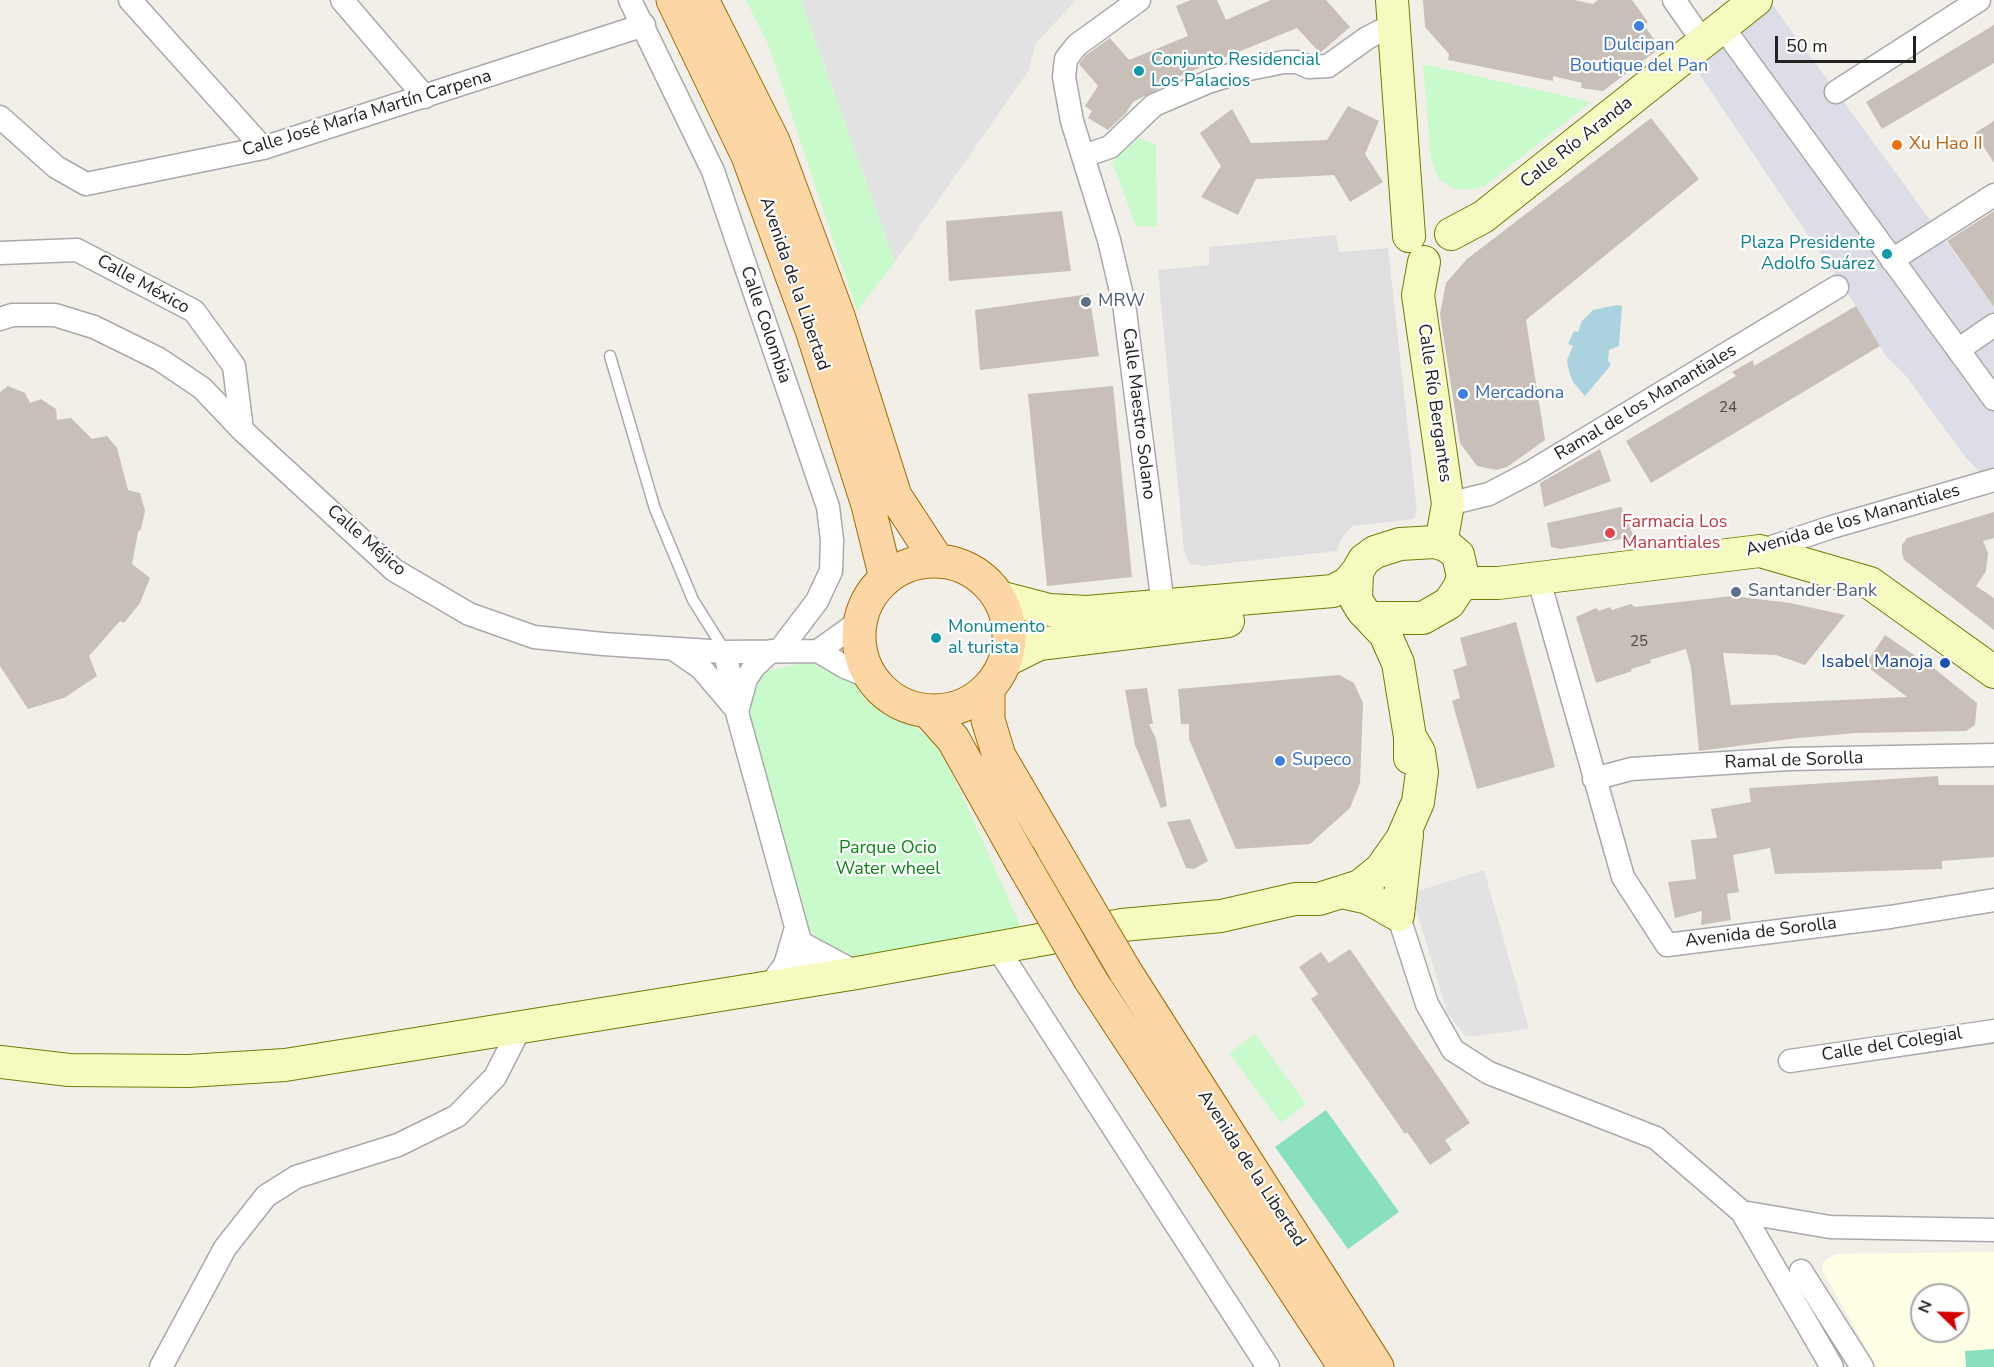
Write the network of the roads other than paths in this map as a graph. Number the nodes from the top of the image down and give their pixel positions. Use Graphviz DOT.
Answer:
graph roads {
  1 [pos="130,0"];
  2 [pos="342,0"];
  3 [pos="630,0"];
  4 [pos="673,0"];
  5 [pos="702,0"];
  6 [pos="1139,0"];
  7 [pos="1674,0"];
  8 [pos="1979,0"];
  9 [pos="1393,12"];
  10 [pos="1731,15"];
  11 [pos="644,25"];
  12 [pos="1836,92"];
  13 [pos="425,97"];
  14 [pos="0,117"];
  15 [pos="263,148"];
  16 [pos="1083,156"];
  17 [pos="1994,195"];
  18 [pos="1417,249"];
  19 [pos="0,253"];
  20 [pos="1892,260"];
  21 [pos="1837,286"];
  22 [pos="0,319"];
  23 [pos="1994,325"];
  24 [pos="1958,350"];
  25 [pos="610,356"];
  26 [pos="1994,399"];
  27 [pos="242,430"];
  28 [pos="1994,480"];
  29 [pos="1448,504"];
  30 [pos="1441,544"];
  31 [pos="1760,551"];
  32 [pos="937,560"];
  33 [pos="1357,572"];
  34 [pos="1538,577"];
  35 [pos="886,578"];
  36 [pos="1461,583"];
  37 [pos="999,597"];
  38 [pos="1163,605"];
  39 [pos="1367,615"];
  40 [pos="1423,618"];
  41 [pos="860,621"];
  42 [pos="674,649"];
  43 [pos="775,651"];
  44 [pos="818,651"];
  45 [pos="725,652"];
  46 [pos="1005,661"];
  47 [pos="1398,663"];
  48 [pos="1994,672"];
  49 [pos="872,678"];
  50 [pos="988,689"];
  51 [pos="928,711"];
  52 [pos="737,712"];
  53 [pos="1410,737"];
  54 [pos="1994,755"];
  55 [pos="1594,778"];
  56 [pos="1406,782"];
  57 [pos="1409,824"];
  58 [pos="1381,869"];
  59 [pos="1337,885"];
  60 [pos="1994,900"];
  61 [pos="1398,915"];
  62 [pos="800,936"];
  63 [pos="998,949"];
  64 [pos="857,973"];
  65 [pos="811,981"];
  66 [pos="768,988"];
  67 [pos="521,1026"];
  68 [pos="1994,1031"];
  69 [pos="1790,1061"];
  70 [pos="0,1062"];
  71 [pos="1742,1212"];
  72 [pos="1994,1230"];
  73 [pos="1801,1271"];
  74 [pos="161,1367"];
  75 [pos="1268,1367"];
  76 [pos="1345,1367"];
  77 [pos="1377,1367"];
  78 [pos="1832,1367"];
  79 [pos="1862,1367"];
  1 -- 15 [label="street"];
  2 -- 13 [label="street"];
  3 -- 11 [label="street, Calle Colombia"];
  4 -- 35 [label="main road, Avenida de la Libertad"];
  5 -- 32 [label="main road, Avenida de la Libertad"];
  6 -- 16 [label="street, Calle Maestro Solano"];
  7 -- 10 [label="street"];
  8 -- 12 [label="street"];
  9 -- 16 [label="street"];
  9 -- 18 [label="main road, Calle Río Bergantes"];
  10 -- 18 [label="main road, Calle Río Aranda"];
  10 -- 20 [label="street"];
  11 -- 13 [label="street, Calle José María Martín Carpena"];
  11 -- 43 [label="street, Calle Colombia"];
  13 -- 15 [label="street, Calle José María Martín Carpena"];
  14 -- 15 [label="street, Calle José María Martín Carpena"];
  16 -- 38 [label="street, Calle Maestro Solano"];
  17 -- 20 [label="street"];
  18 -- 29 [label="main road, Calle Río Bergantes"];
  19 -- 27 [label="street, Calle México"];
  20 -- 24 [label="street"];
  21 -- 29 [label="street, Ramal de los Manantiales"];
  22 -- 27 [label="street, Calle Méjico"];
  23 -- 24 [label="street"];
  24 -- 26 [label="street"];
  25 -- 45 [label="lane"];
  27 -- 42 [label="street, Calle Méjico"];
  28 -- 31 [label="street, Avenida de los Manantiales"];
  29 -- 30 [label="main road, Calle Río Bergantes"];
  30 -- 33 [label="main road"];
  30 -- 36 [label="main road"];
  31 -- 34 [label="main road, Avenida de los Manantiales"];
  31 -- 48 [label="main road"];
  32 -- 35 [label="main road"];
  32 -- 37 [label="main road"];
  33 -- 38 [label="main road"];
  33 -- 39 [label="main road"];
  34 -- 36 [label="main road, Avenida de los Manantiales"];
  34 -- 55 [label="street, Avenida de Sorolla"];
  35 -- 41 [label="main road"];
  36 -- 40 [label="main road"];
  37 -- 38 [label="main road"];
  37 -- 46 [label="main road"];
  39 -- 40 [label="main road"];
  39 -- 46 [label="main road"];
  39 -- 47 [label="main road"];
  40 -- 47 [label="main road"];
  41 -- 44 [label="street"];
  41 -- 49 [label="main road"];
  42 -- 45 [label="street, Calle Méjico"];
  42 -- 52 [label="street"];
  43 -- 44 [label="street, Calle Méjico"];
  43 -- 45 [label="street, Calle Méjico"];
  43 -- 52 [label="street, Calle Colombia"];
  44 -- 49 [label="street"];
  45 -- 52 [label="street"];
  46 -- 50 [label="main road"];
  47 -- 53 [label="main road"];
  49 -- 51 [label="main road"];
  50 -- 51 [label="main road"];
  50 -- 77 [label="main road, Avenida de la Libertad, bridge"];
  51 -- 76 [label="main road, Avenida de la Libertad, bridge"];
  52 -- 62 [label="street"];
  53 -- 56 [label="main road"];
  53 -- 57 [label="main road"];
  54 -- 55 [label="street, Ramal de Sorolla"];
  55 -- 60 [label="street, Avenida de Sorolla"];
  56 -- 58 [label="main road"];
  56 -- 59 [label="main road"];
  57 -- 58 [label="main road"];
  57 -- 61 [label="main road"];
  58 -- 59 [label="main road"];
  58 -- 61 [label="street"];
  59 -- 61 [label="main road"];
  59 -- 63 [label="main road"];
  61 -- 71 [label="street"];
  62 -- 64 [label="street"];
  62 -- 65 [label="street"];
  62 -- 66 [label="street"];
  63 -- 64 [label="main road"];
  63 -- 75 [label="street"];
  64 -- 65 [label="main road"];
  65 -- 66 [label="main road"];
  66 -- 67 [label="main road"];
  67 -- 70 [label="main road"];
  67 -- 74 [label="street"];
  68 -- 69 [label="street, Calle del Colegial"];
  71 -- 72 [label="street"];
  71 -- 78 [label="street"];
  73 -- 79 [label="street"];
}
